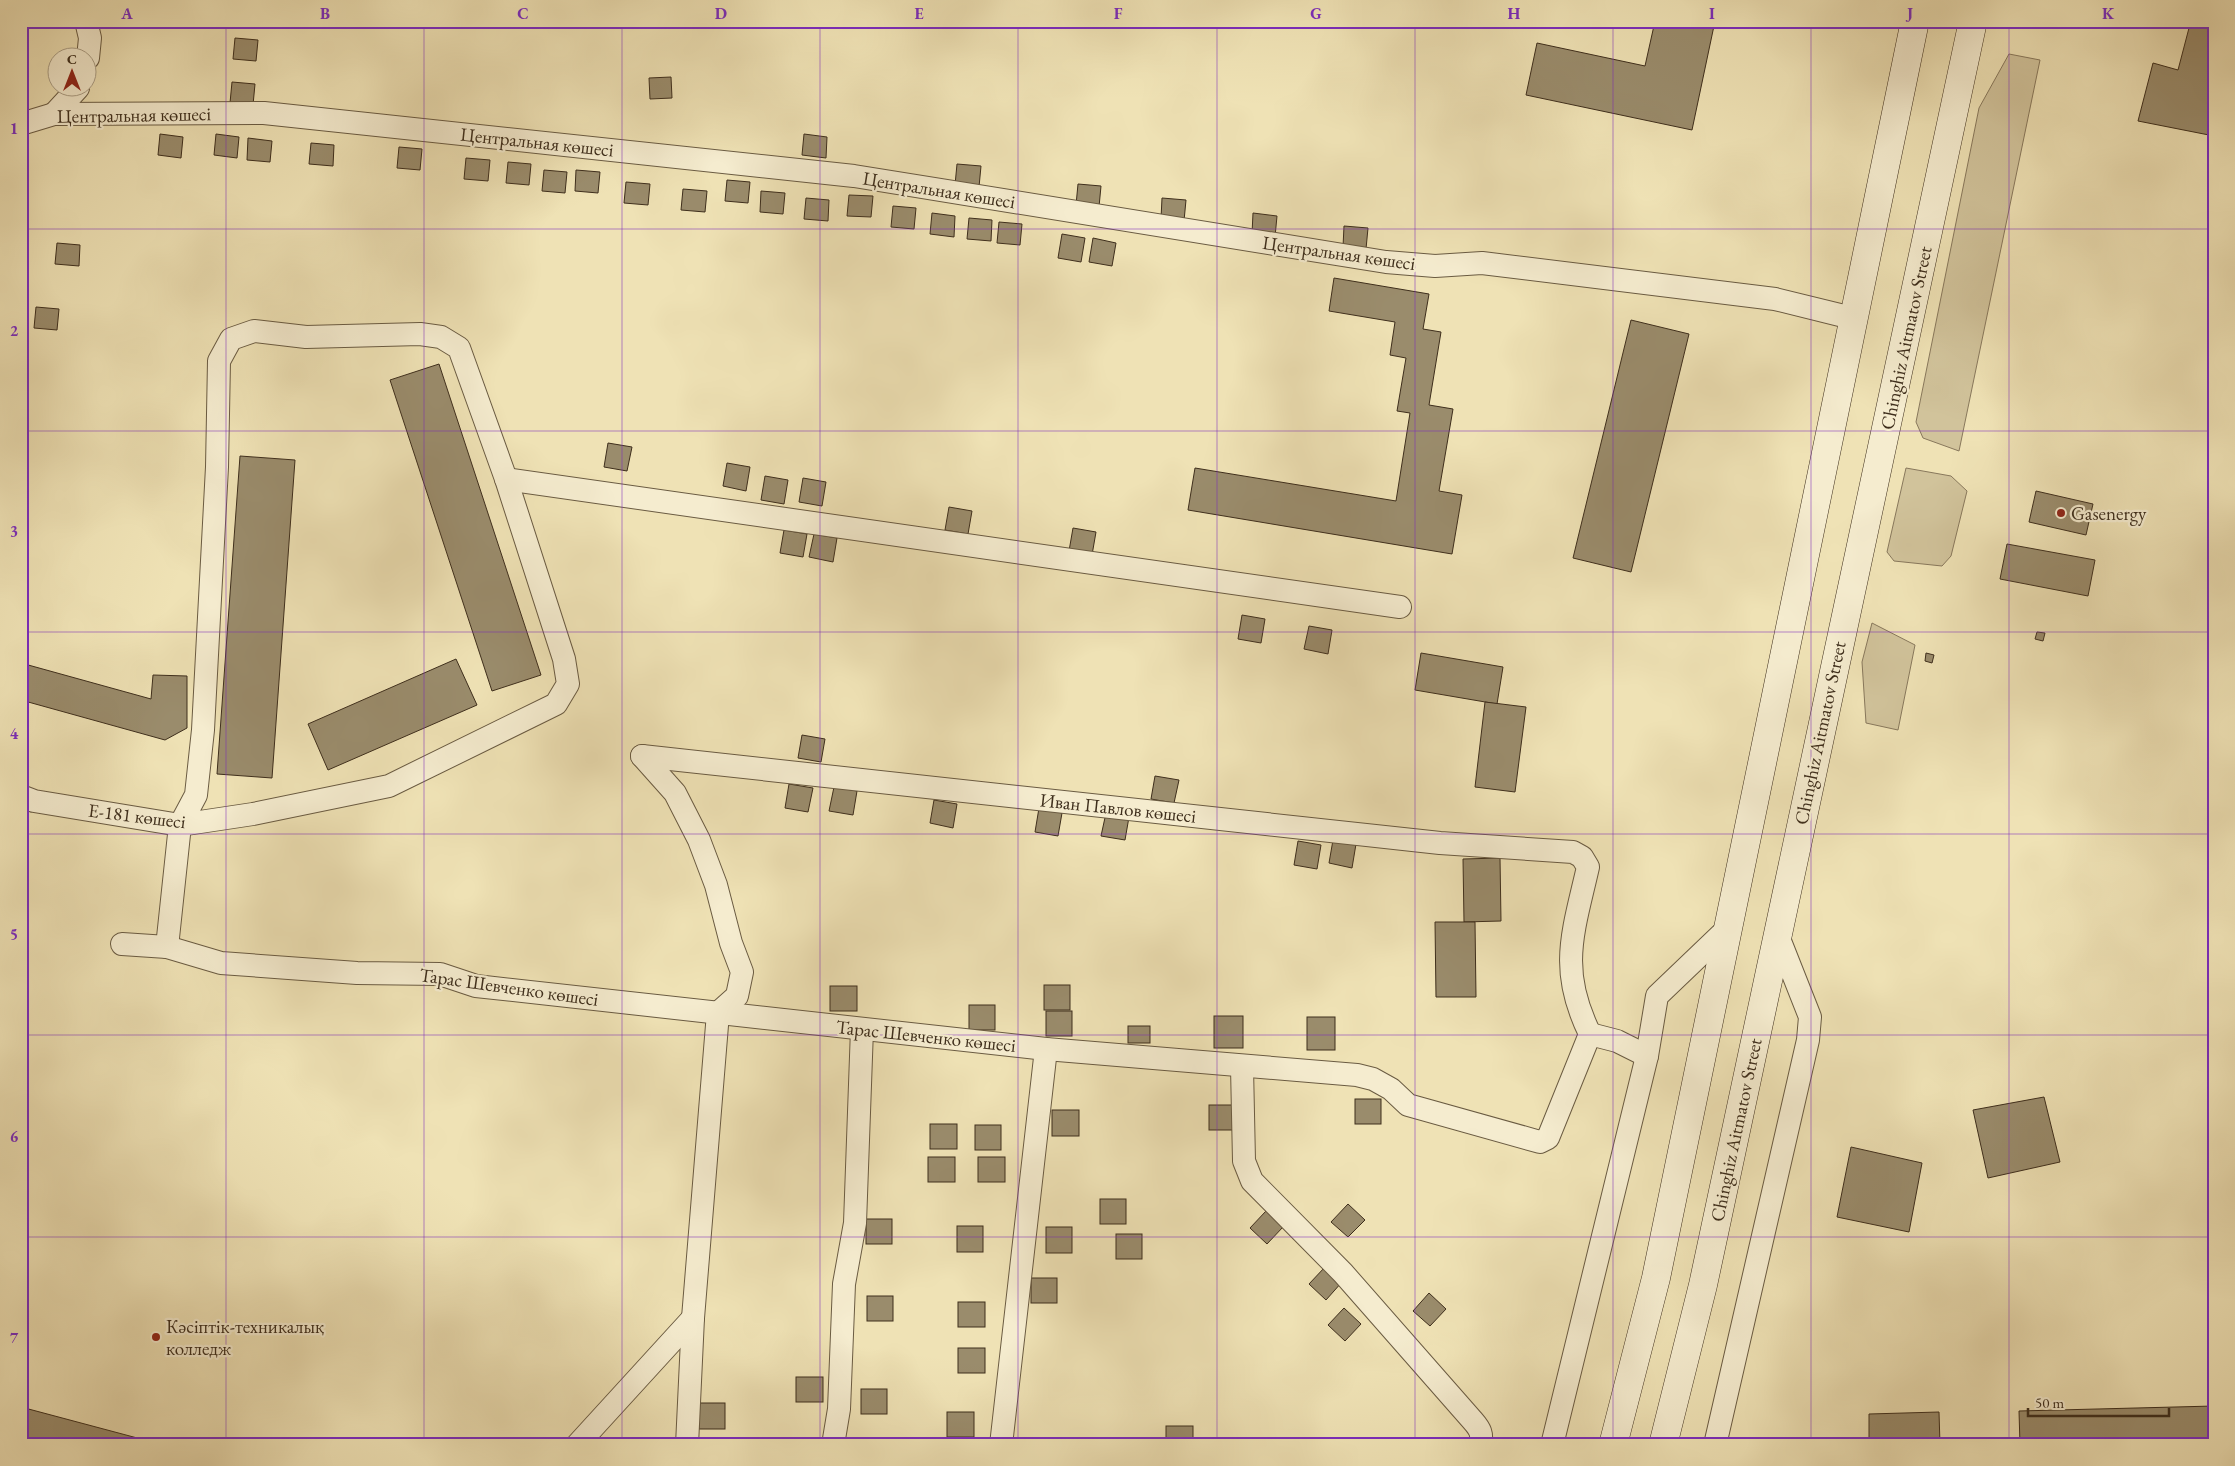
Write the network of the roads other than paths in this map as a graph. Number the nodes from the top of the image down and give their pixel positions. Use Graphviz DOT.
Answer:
graph roads {
  1 [pos="86,21"];
  2 [pos="1915,21"];
  3 [pos="1973,21"];
  4 [pos="89,48"];
  5 [pos="69,98"];
  6 [pos="54,114"];
  7 [pos="22,126"];
  8 [pos="1852,318"];
  9 [pos="506,479"];
  10 [pos="1400,607"];
  11 [pos="21,796"];
  12 [pos="180,826"];
  13 [pos="1726,930"];
  14 [pos="1778,936"];
  15 [pos="122,944"];
  16 [pos="167,947"];
  17 [pos="718,1013"];
  18 [pos="862,1029"];
  19 [pos="1590,1034"];
  20 [pos="1046,1049"];
  21 [pos="1647,1056"];
  22 [pos="1242,1067"];
  23 [pos="693,1318"];
  24 [pos="577,1445"];
  25 [pos="687,1445"];
  26 [pos="833,1445"];
  27 [pos="1001,1445"];
  28 [pos="1480,1445"];
  29 [pos="1552,1445"];
  30 [pos="1613,1445"];
  31 [pos="1663,1445"];
  32 [pos="1715,1445"];
  1 -- 4 [label="street"];
  2 -- 8 [label="main road"];
  3 -- 14 [label="main road, Chinghiz Aitmatov Street"];
  5 -- 6 [label="street"];
  6 -- 7 [label="street, Центральная көшесі"];
  6 -- 8 [label="street, Центральная көшесі"];
  8 -- 13 [label="main road"];
  9 -- 10 [label="street"];
  9 -- 12 [label="street, Е-181 көшесі"];
  9 -- 12 [label="street, Е-181 көшесі"];
  11 -- 12 [label="street, Е-181 көшесі"];
  12 -- 16 [label="street"];
  13 -- 21 [label="street"];
  13 -- 30 [label="main road"];
  14 -- 31 [label="main road, Chinghiz Aitmatov Street"];
  14 -- 32 [label="street"];
  15 -- 16 [label="street, Тарас Шевченко көшесі"];
  16 -- 17 [label="street, Тарас Шевченко көшесі"];
  17 -- 18 [label="street, Тарас Шевченко көшесі"];
  17 -- 19 [label="street, Иван Павлов көшесі"];
  17 -- 23 [label="street"];
  18 -- 20 [label="street, Тарас Шевченко көшесі"];
  18 -- 26 [label="street"];
  19 -- 21 [label="street"];
  19 -- 22 [label="street, Тарас Шевченко көшесі"];
  20 -- 22 [label="street, Тарас Шевченко көшесі"];
  20 -- 27 [label="street"];
  21 -- 29 [label="street"];
  22 -- 28 [label="street"];
  23 -- 24 [label="street"];
  23 -- 25 [label="street"];
}
